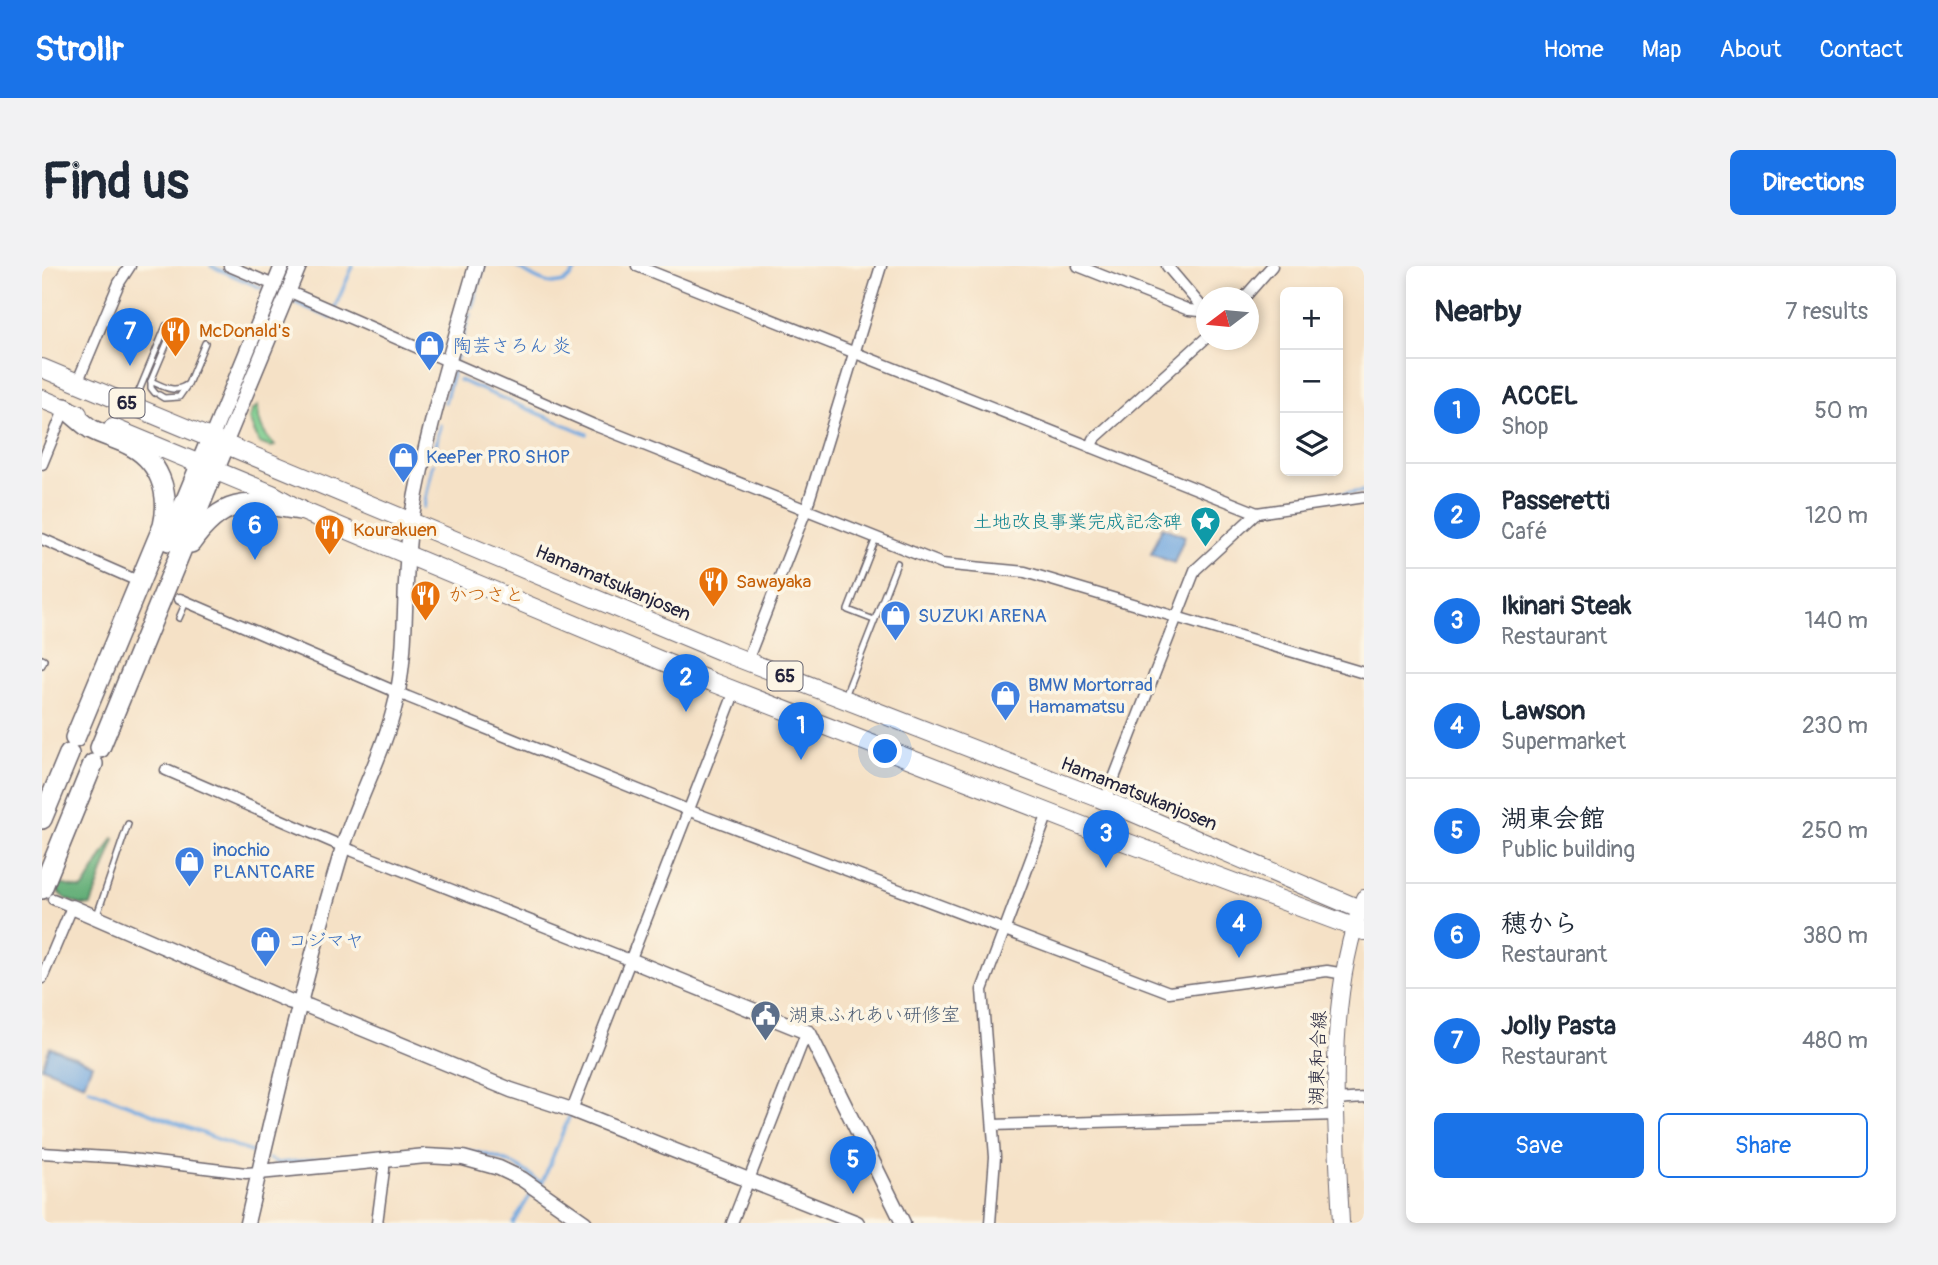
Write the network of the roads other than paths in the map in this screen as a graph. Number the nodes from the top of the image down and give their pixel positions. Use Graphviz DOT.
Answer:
graph roads {
  1 [pos="130,266"];
  2 [pos="229,266"];
  3 [pos="282,266"];
  4 [pos="299,266"];
  5 [pos="476,266"];
  6 [pos="637,266"];
  7 [pos="881,266"];
  8 [pos="1078,266"];
  9 [pos="1167,266"];
  10 [pos="1272,266"];
  11 [pos="1254,287"];
  12 [pos="281,288"];
  13 [pos="1196,300"];
  14 [pos="1196,311"];
  15 [pos="205,343"];
  16 [pos="1196,347"];
  17 [pos="855,353"];
  18 [pos="449,362"];
  19 [pos="42,368"];
  20 [pos="151,381"];
  21 [pos="77,383"];
  22 [pos="188,384"];
  23 [pos="42,399"];
  24 [pos="132,406"];
  25 [pos="65,408"];
  26 [pos="218,441"];
  27 [pos="1091,447"];
  28 [pos="42,464"];
  29 [pos="207,467"];
  30 [pos="1364,497"];
  31 [pos="300,510"];
  32 [pos="806,510"];
  33 [pos="1257,513"];
  34 [pos="411,522"];
  35 [pos="876,538"];
  36 [pos="42,540"];
  37 [pos="407,555"];
  38 [pos="897,563"];
  39 [pos="174,569"];
  40 [pos="131,578"];
  41 [pos="183,600"];
  42 [pos="1176,617"];
  43 [pos="180,618"];
  44 [pos="874,620"];
  45 [pos="42,659"];
  46 [pos="747,661"];
  47 [pos="42,665"];
  48 [pos="104,669"];
  49 [pos="1364,673"];
  50 [pos="735,691"];
  51 [pos="398,693"];
  52 [pos="844,699"];
  53 [pos="166,770"];
  54 [pos="1105,801"];
  55 [pos="689,810"];
  56 [pos="1048,813"];
  57 [pos="42,819"];
  58 [pos="128,824"];
  59 [pos="344,846"];
  60 [pos="47,894"];
  61 [pos="72,907"];
  62 [pos="1361,915"];
  63 [pos="96,918"];
  64 [pos="1004,930"];
  65 [pos="630,960"];
  66 [pos="1345,974"];
  67 [pos="42,978"];
  68 [pos="299,1004"];
  69 [pos="807,1031"];
  70 [pos="1364,1098"];
  71 [pos="1336,1108"];
  72 [pos="572,1110"];
  73 [pos="993,1125"];
  74 [pos="42,1153"];
  75 [pos="384,1160"];
  76 [pos="260,1172"];
  77 [pos="749,1180"];
  78 [pos="247,1223"];
  79 [pos="377,1223"];
  80 [pos="586,1223"];
  81 [pos="732,1223"];
  82 [pos="857,1223"];
  83 [pos="903,1223"];
  84 [pos="989,1223"];
  85 [pos="1341,1223"];
  1 -- 21 [label="street"];
  2 -- 12 [label="street"];
  3 -- 12 [label="street"];
  4 -- 12 [label="street"];
  5 -- 18 [label="street"];
  6 -- 17 [label="street"];
  7 -- 17 [label="street"];
  8 -- 14 [label="street"];
  9 -- 13 [label="street"];
  10 -- 11 [label="street"];
  12 -- 18 [label="street"];
  12 -- 26 [label="street"];
  15 -- 22 [label="lane"];
  16 -- 27 [label="street"];
  17 -- 27 [label="street"];
  17 -- 32 [label="street"];
  18 -- 32 [label="street"];
  18 -- 34 [label="street"];
  19 -- 21 [label="main road, Hamamatsukanjosen / 65"];
  20 -- 22 [label="lane"];
  20 -- 22 [label="lane"];
  20 -- 24 [label="lane"];
  21 -- 24 [label="main road, Hamamatsukanjosen / 65"];
  23 -- 25 [label="main road, 65"];
  24 -- 26 [label="main road, Hamamatsukanjosen / 65"];
  25 -- 28 [label="street"];
  25 -- 29 [label="main road, 65"];
  25 -- 48 [label="highway"];
  26 -- 29 [label="highway"];
  26 -- 34 [label="main road, Hamamatsukanjosen / 65"];
  27 -- 33 [label="street"];
  29 -- 31 [label="main road, 65"];
  29 -- 39 [label="highway"];
  29 -- 48 [label="highway"];
  30 -- 33 [label="street"];
  31 -- 37 [label="main road, 65"];
  31 -- 39 [label="highway"];
  32 -- 35 [label="street"];
  32 -- 46 [label="street"];
  33 -- 42 [label="street"];
  34 -- 37 [label="street"];
  34 -- 46 [label="main road, Hamamatsukanjosen / 65"];
  35 -- 42 [label="street"];
  35 -- 44 [label="lane"];
  36 -- 40 [label="street"];
  37 -- 50 [label="main road, 65"];
  37 -- 51 [label="street"];
  38 -- 44 [label="lane"];
  39 -- 60 [label="highway"];
  41 -- 43 [label="lane"];
  41 -- 51 [label="street"];
  42 -- 49 [label="street"];
  42 -- 54 [label="street"];
  44 -- 52 [label="lane"];
  45 -- 47 [label="lane"];
  46 -- 52 [label="main road, Hamamatsukanjosen / 65"];
  48 -- 57 [label="highway"];
  50 -- 55 [label="street"];
  50 -- 56 [label="main road, 65"];
  51 -- 55 [label="street"];
  51 -- 59 [label="street"];
  52 -- 54 [label="main road, Hamamatsukanjosen / 65"];
  53 -- 59 [label="street"];
  54 -- 62 [label="main road, Hamamatsukanjosen / 65"];
  55 -- 64 [label="street"];
  55 -- 65 [label="street"];
  56 -- 62 [label="main road, 65"];
  56 -- 64 [label="street"];
  58 -- 63 [label="lane"];
  59 -- 65 [label="street"];
  59 -- 68 [label="street"];
  60 -- 61 [label="street"];
  61 -- 63 [label="street"];
  61 -- 67 [label="street"];
  62 -- 66 [label="main road, 湖東和合線"];
  63 -- 68 [label="street"];
  64 -- 66 [label="street"];
  64 -- 73 [label="street"];
  65 -- 69 [label="street"];
  65 -- 72 [label="street"];
  66 -- 71 [label="main road, 湖東和合線"];
  68 -- 72 [label="street"];
  68 -- 76 [label="street"];
  69 -- 77 [label="street"];
  69 -- 83 [label="street"];
  70 -- 71 [label="street"];
  71 -- 73 [label="street"];
  71 -- 85 [label="main road, 湖東和合線"];
  72 -- 77 [label="street"];
  73 -- 84 [label="street"];
  74 -- 76 [label="street"];
  75 -- 76 [label="street"];
  75 -- 79 [label="street"];
  75 -- 80 [label="street"];
  76 -- 78 [label="street"];
  77 -- 81 [label="street"];
  77 -- 82 [label="street"];
}
